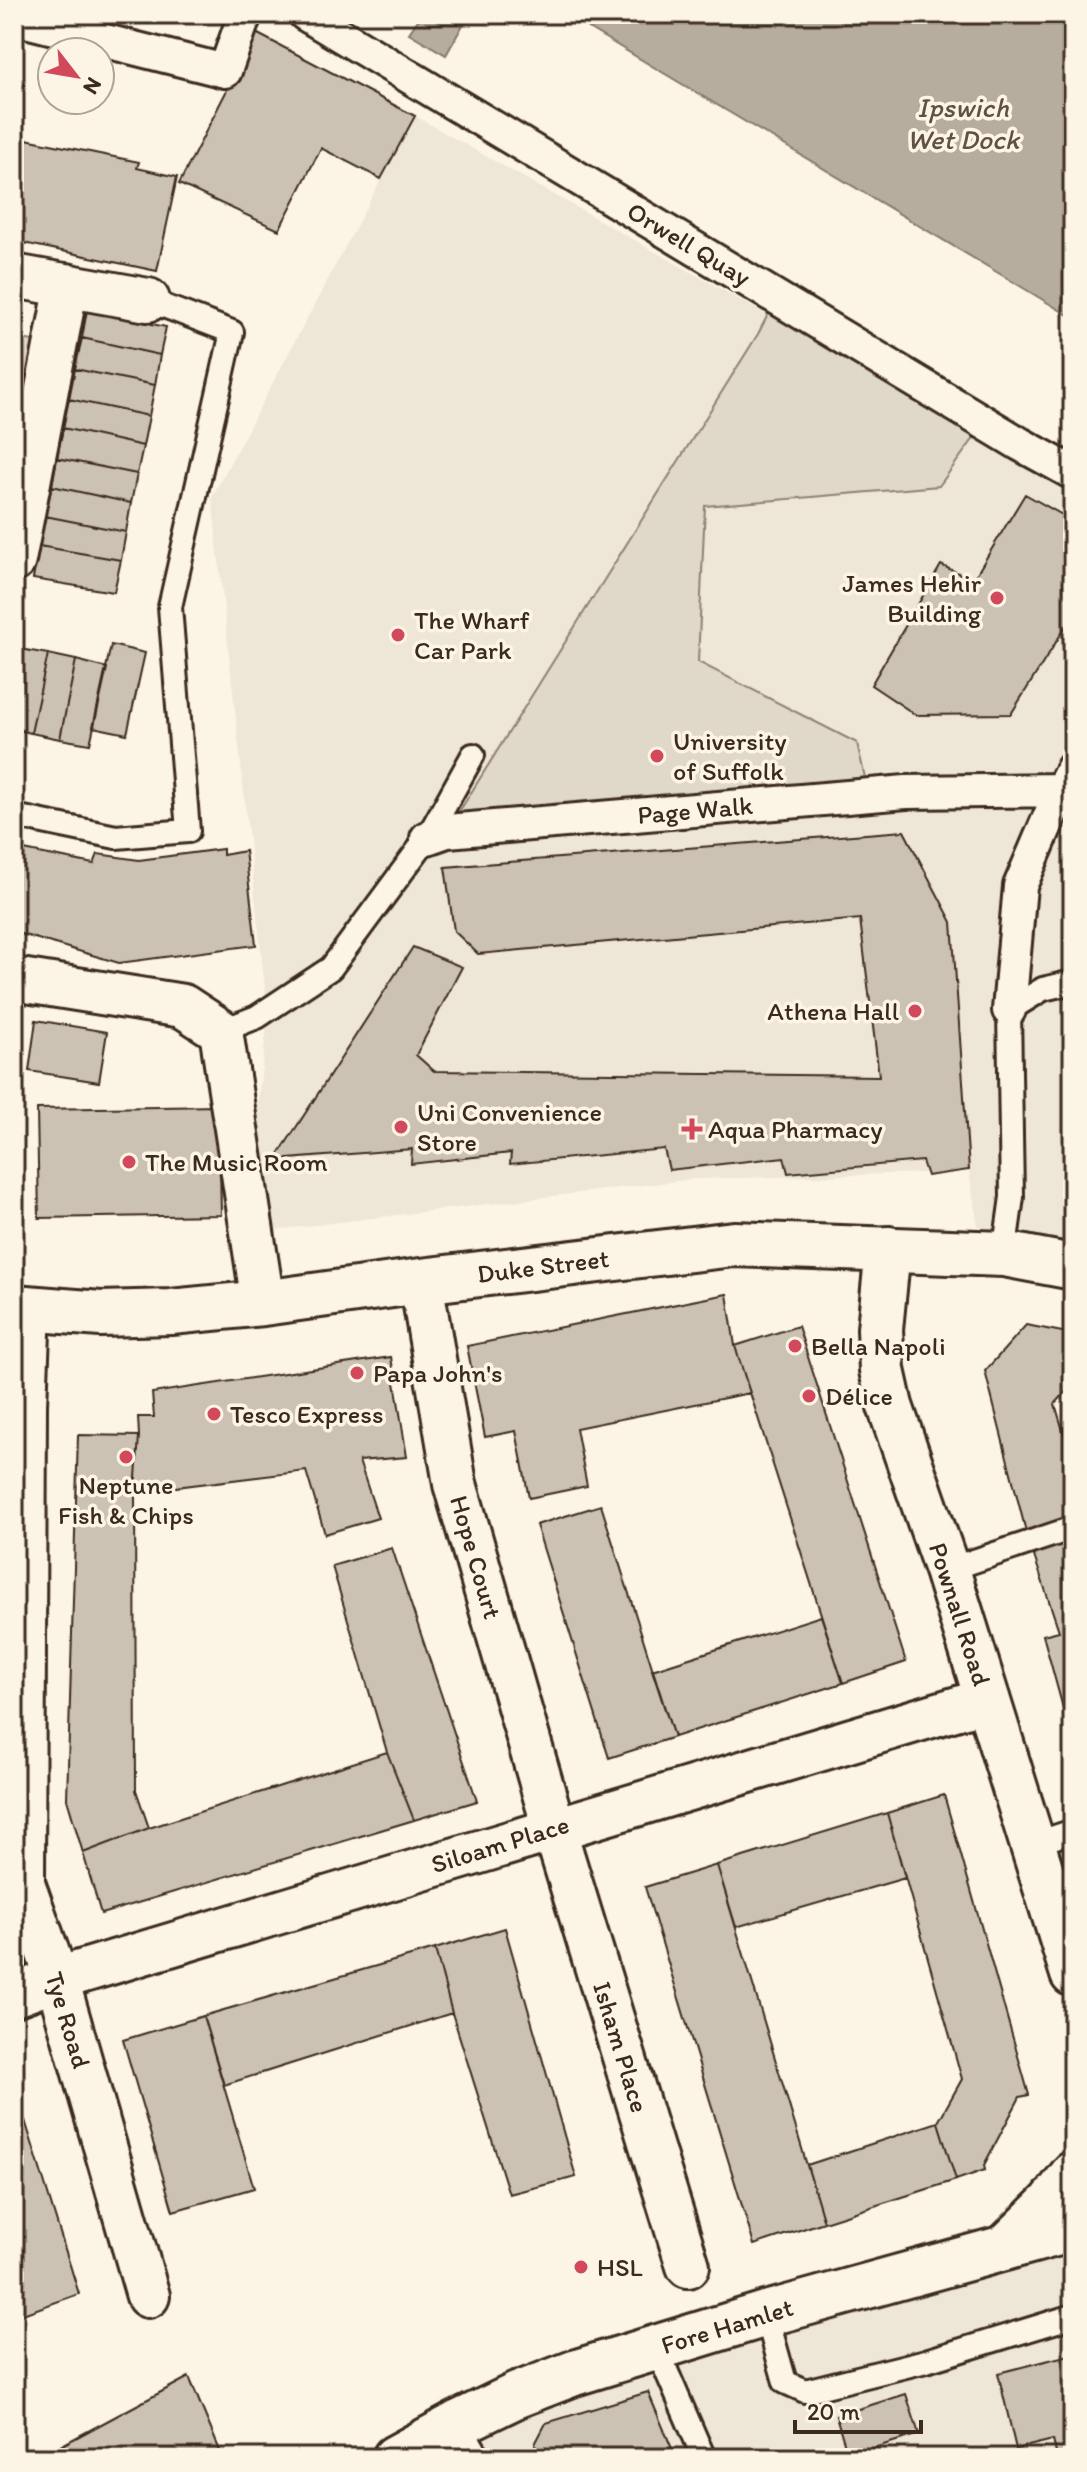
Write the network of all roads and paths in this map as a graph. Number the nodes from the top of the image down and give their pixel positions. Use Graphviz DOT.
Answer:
graph roads {
  1 [pos="245,14"];
  2 [pos="305,14"];
  3 [pos="14,18"];
  4 [pos="14,276"];
  5 [pos="67,285"];
  6 [pos="148,300"];
  7 [pos="1073,473"];
  8 [pos="14,560"];
  9 [pos="473,755"];
  10 [pos="1067,779"];
  11 [pos="14,816"];
  12 [pos="427,838"];
  13 [pos="14,982"];
  14 [pos="1073,982"];
  15 [pos="1009,1010"];
  16 [pos="221,1031"];
  17 [pos="888,1249"];
  18 [pos="1004,1254"];
  19 [pos="1073,1267"];
  20 [pos="421,1281"];
  21 [pos="263,1303"];
  22 [pos="21,1308"];
  23 [pos="1073,1528"];
  24 [pos="947,1570"];
  25 [pos="988,1699"];
  26 [pos="554,1828"];
  27 [pos="1073,1831"];
  28 [pos="1031,1845"];
  29 [pos="1073,1974"];
  30 [pos="57,1979"];
  31 [pos="14,1995"];
  32 [pos="1073,2174"];
  33 [pos="1073,2229"];
  34 [pos="1008,2245"];
  35 [pos="688,2266"];
  36 [pos="148,2296"];
  37 [pos="766,2314"];
  38 [pos="1073,2316"];
  39 [pos="656,2347"];
  40 [pos="469,2440"];
  41 [pos="395,2458"];
  42 [pos="704,2458"];
  1 -- 3 [label="street"];
  2 -- 7 [label="street, Orwell Quay"];
  4 -- 5 [label="street"];
  5 -- 6 [label="street"];
  5 -- 8 [label="street"];
  6 -- 11 [label="lane"];
  9 -- 12 [label="lane"];
  10 -- 12 [label="street, Page Walk"];
  10 -- 15 [label="street"];
  12 -- 16 [label="lane"];
  13 -- 16 [label="street"];
  14 -- 15 [label="lane"];
  15 -- 18 [label="lane"];
  16 -- 21 [label="street"];
  17 -- 18 [label="main road, Duke Street"];
  17 -- 20 [label="main road, Duke Street"];
  17 -- 24 [label="main road, Pownall Road"];
  18 -- 19 [label="main road, Duke Street"];
  20 -- 21 [label="main road, Duke Street"];
  20 -- 26 [label="street, Hope Court"];
  21 -- 22 [label="main road, Duke Street"];
  22 -- 30 [label="street, Tye Road"];
  23 -- 24 [label="lane"];
  24 -- 25 [label="main road, Pownall Road"];
  25 -- 26 [label="street, Siloam Place"];
  25 -- 28 [label="main road, Pownall Road"];
  26 -- 30 [label="street, Siloam Place"];
  26 -- 35 [label="street, Isham Place"];
  27 -- 28 [label="lane"];
  28 -- 29 [label="main road, Pownall Road"];
  30 -- 31 [label="street, Siloam Place"];
  30 -- 36 [label="street, Tye Road"];
  32 -- 34 [label="main road"];
  33 -- 34 [label="main road, Fore Hamlet"];
  34 -- 37 [label="main road, Fore Hamlet"];
  37 -- 38 [label="lane"];
  37 -- 39 [label="main road, Fore Hamlet"];
  39 -- 40 [label="main road, Fore Hamlet"];
  39 -- 42 [label="lane"];
  40 -- 41 [label="main road, Fore Hamlet"];
}
